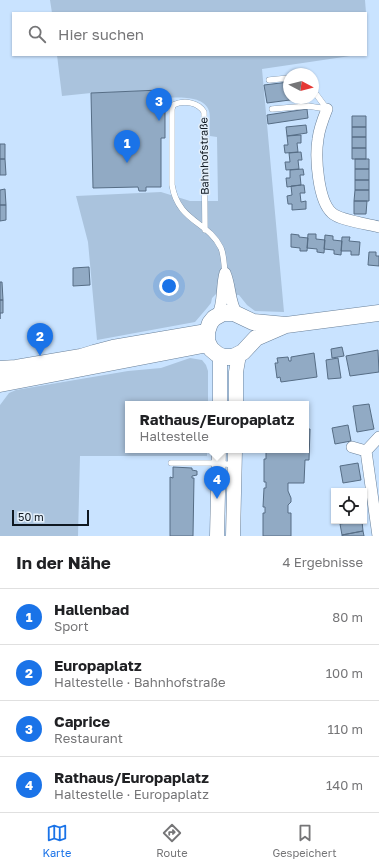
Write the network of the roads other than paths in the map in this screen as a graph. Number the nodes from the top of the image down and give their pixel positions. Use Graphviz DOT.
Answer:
graph roads {
  1 [pos="283,79"];
  2 [pos="270,80"];
  3 [pos="319,98"];
  4 [pos="272,109"];
  5 [pos="327,109"];
  6 [pos="379,227"];
  7 [pos="205,230"];
  8 [pos="225,273"];
  9 [pos="379,313"];
  10 [pos="217,316"];
  11 [pos="240,316"];
  12 [pos="286,325"];
  13 [pos="207,338"];
  14 [pos="244,350"];
  15 [pos="220,356"];
  16 [pos="0,369"];
  17 [pos="0,376"];
  18 [pos="0,384"];
  19 [pos="220,401"];
  20 [pos="236,401"];
  21 [pos="379,437"];
  22 [pos="352,447"];
  23 [pos="366,451"];
  24 [pos="235,453"];
  25 [pos="218,457"];
  26 [pos="171,463"];
  27 [pos="234,465"];
  28 [pos="217,536"];
  29 [pos="233,536"];
  30 [pos="378,536"];
  1 -- 2 [label="lane"];
  3 -- 5 [label="lane"];
  4 -- 5 [label="lane"];
  5 -- 6 [label="street"];
  7 -- 7 [label="lane, Bahnhofstraße"];
  7 -- 8 [label="lane, Bahnhofstraße"];
  8 -- 10 [label="street, Bahnhofstraße"];
  8 -- 11 [label="street, Bahnhofstraße"];
  9 -- 12 [label="main road"];
  10 -- 11 [label="main road"];
  10 -- 13 [label="main road, Bahnhofstraße"];
  11 -- 12 [label="main road"];
  11 -- 14 [label="main road"];
  12 -- 14 [label="main road"];
  13 -- 15 [label="main road"];
  13 -- 16 [label="main road"];
  13 -- 18 [label="main road"];
  14 -- 15 [label="main road"];
  14 -- 20 [label="street"];
  15 -- 19 [label="street"];
  17 -- 18 [label="main road"];
  21 -- 23 [label="street"];
  22 -- 23 [label="street"];
  23 -- 30 [label="street"];
  24 -- 27 [label="street"];
  25 -- 26 [label="lane"];
  25 -- 27 [label="lane"];
  25 -- 28 [label="street"];
  27 -- 29 [label="street"];
}
